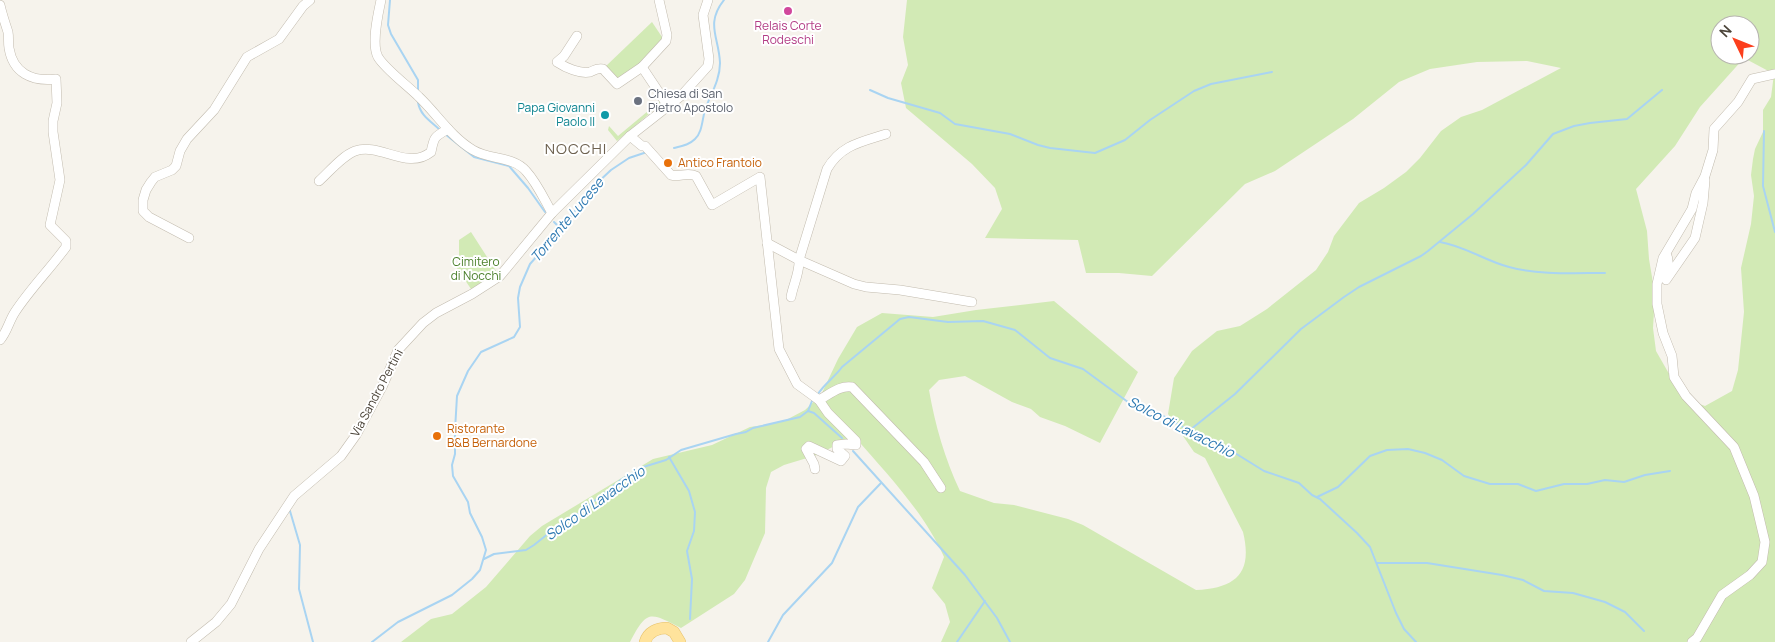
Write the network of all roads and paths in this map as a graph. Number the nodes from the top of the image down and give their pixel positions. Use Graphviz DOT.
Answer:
graph roads {
  1 [pos="310,0"];
  2 [pos="381,0"];
  3 [pos="659,0"];
  4 [pos="708,0"];
  5 [pos="0,5"];
  6 [pos="0,25"];
  7 [pos="8,32"];
  8 [pos="578,36"];
  9 [pos="642,67"];
  10 [pos="1775,74"];
  11 [pos="668,106"];
  12 [pos="448,129"];
  13 [pos="886,134"];
  14 [pos="630,136"];
  15 [pos="1705,176"];
  16 [pos="319,181"];
  17 [pos="552,213"];
  18 [pos="189,238"];
  19 [pos="767,243"];
  20 [pos="1665,256"];
  21 [pos="799,260"];
  22 [pos="791,297"];
  23 [pos="972,302"];
  24 [pos="0,340"];
  25 [pos="819,400"];
  26 [pos="814,469"];
  27 [pos="942,488"];
  28 [pos="191,642"];
  29 [pos="645,642"];
  30 [pos="680,642"];
  31 [pos="1692,642"];
  1 -- 18 [label="street"];
  2 -- 12 [label="street"];
  3 -- 9 [label="street"];
  4 -- 11 [label="street, Via Sandro Pertini"];
  5 -- 7 [label="street"];
  6 -- 7 [label="street"];
  7 -- 24 [label="street"];
  8 -- 9 [label="street"];
  9 -- 11 [label="street"];
  10 -- 15 [label="street"];
  11 -- 14 [label="street, Via Sandro Pertini"];
  12 -- 16 [label="street"];
  12 -- 17 [label="street"];
  13 -- 21 [label="street"];
  14 -- 17 [label="street, Via Sandro Pertini"];
  14 -- 19 [label="street"];
  15 -- 20 [label="street"];
  15 -- 20 [label="street"];
  17 -- 28 [label="street, Via Sandro Pertini"];
  19 -- 21 [label="street"];
  19 -- 25 [label="street"];
  20 -- 31 [label="street"];
  21 -- 22 [label="street"];
  21 -- 23 [label="street"];
  25 -- 26 [label="street"];
  25 -- 27 [label="street"];
  29 -- 30 [label="main road"];
}
